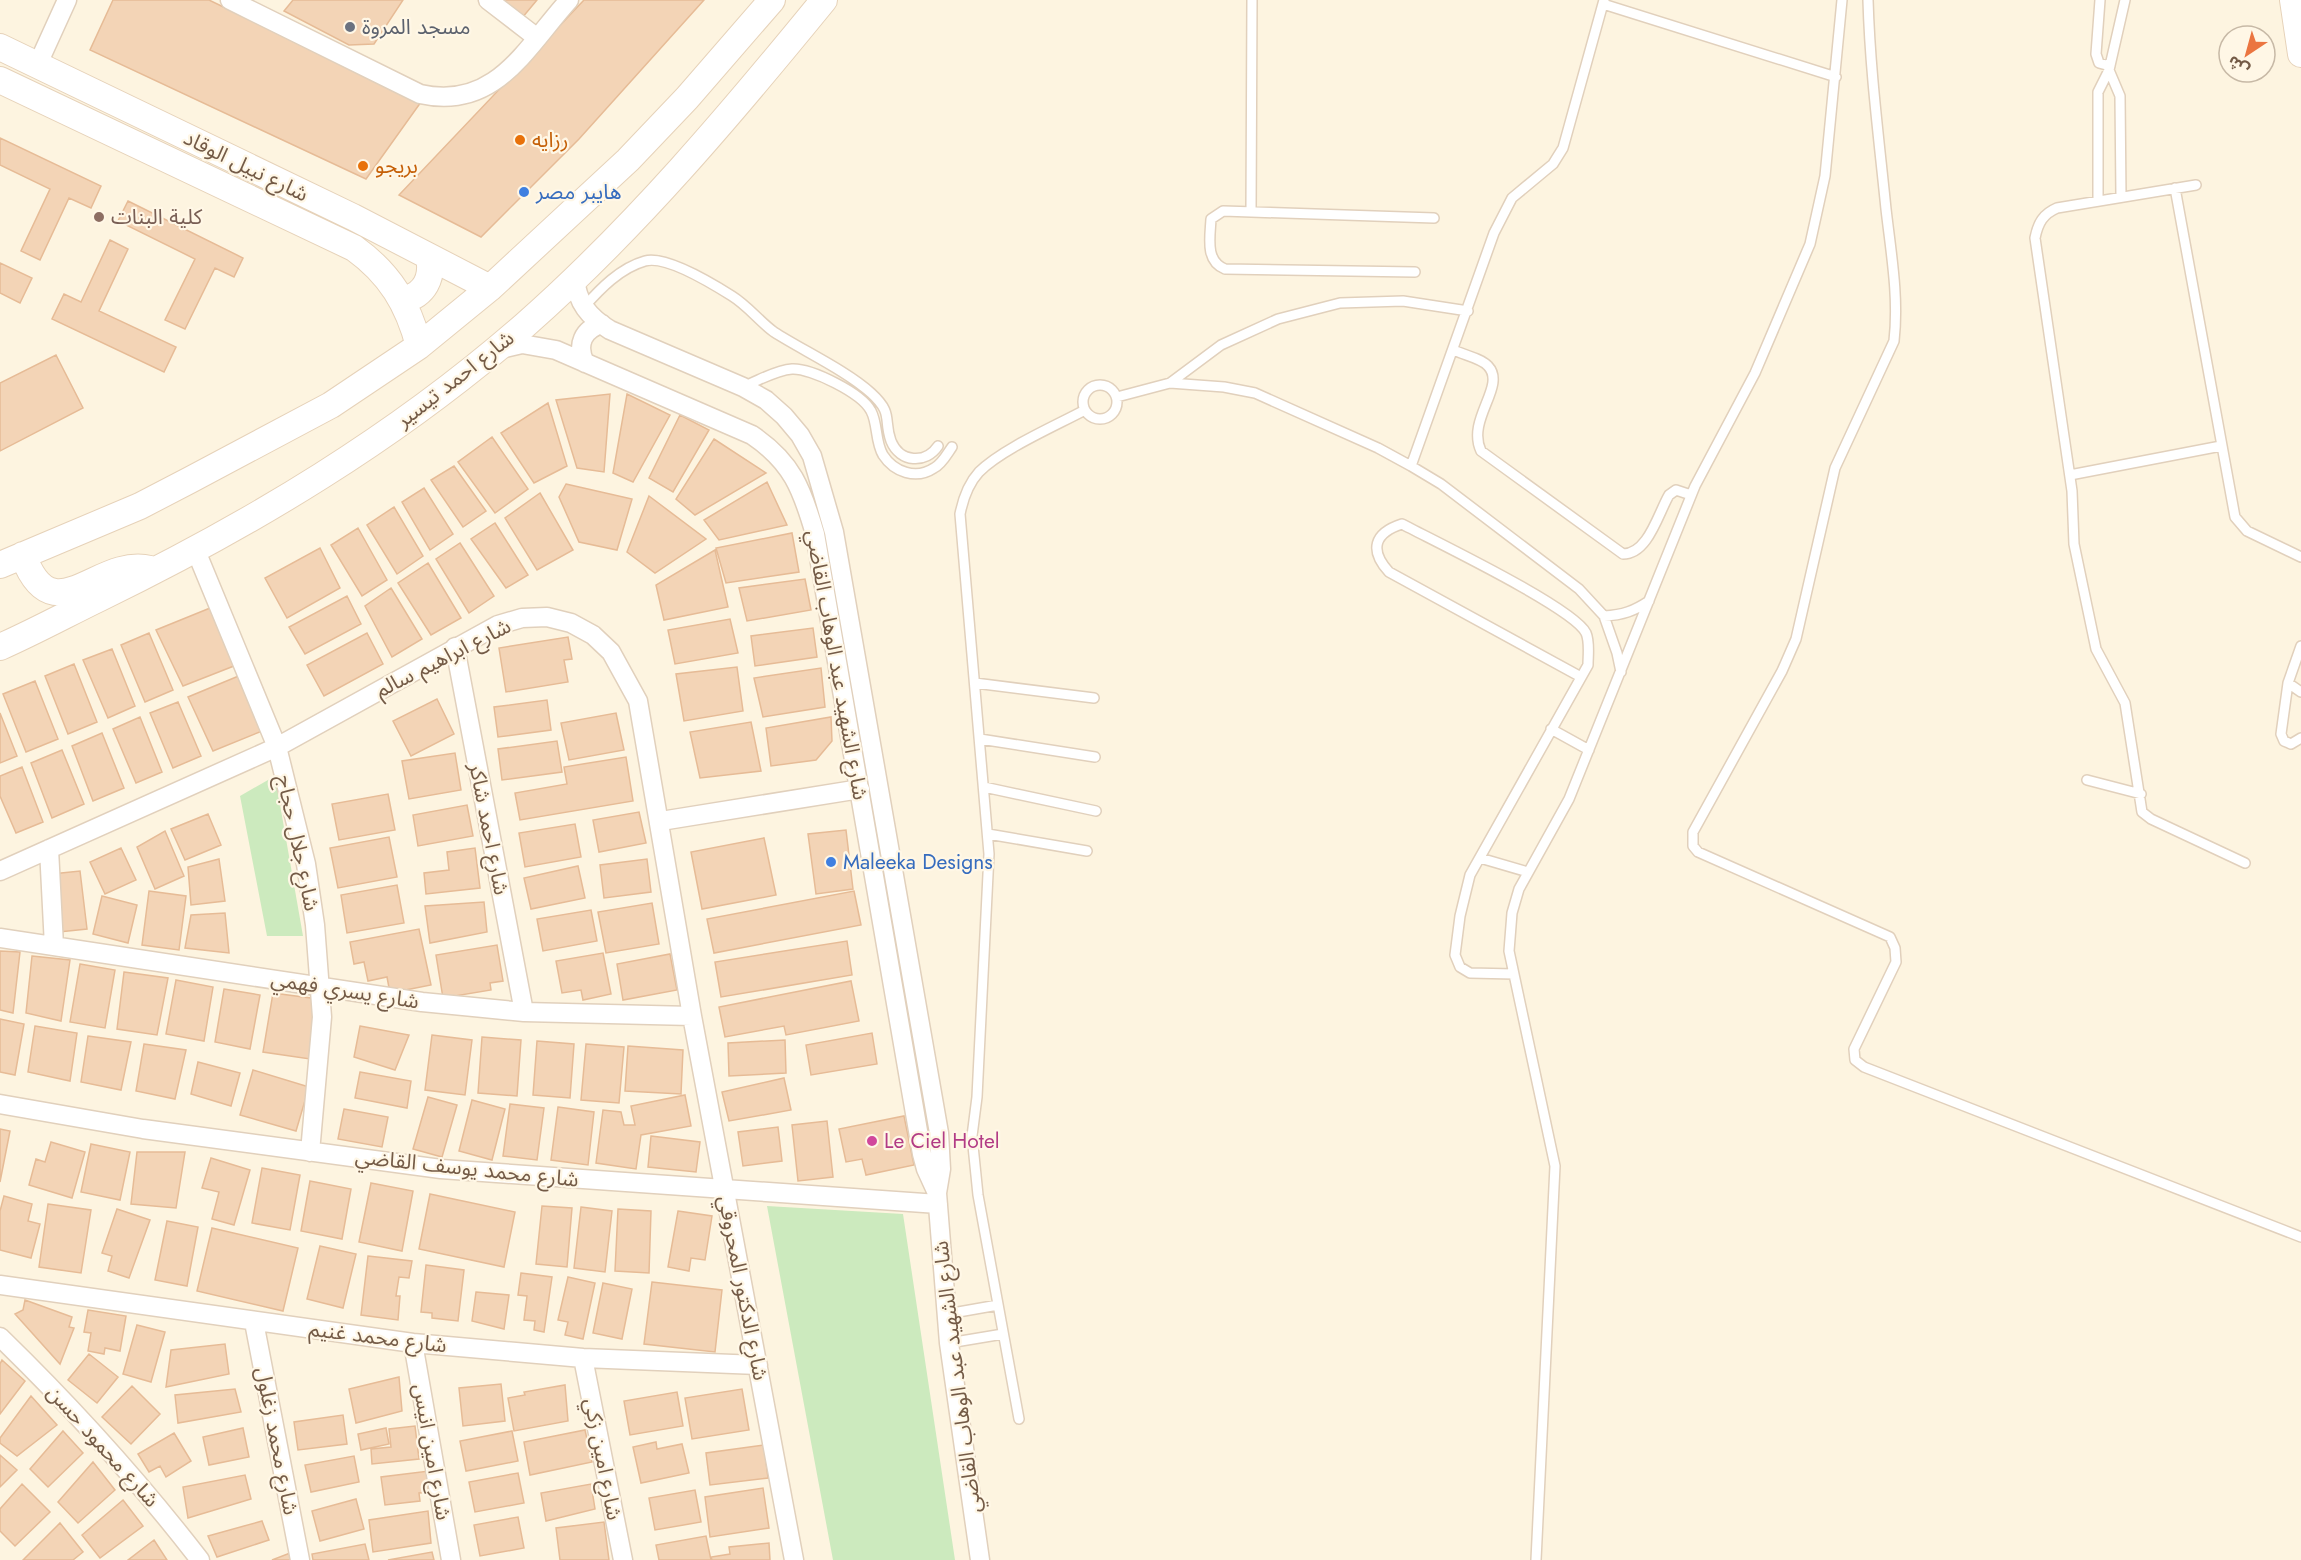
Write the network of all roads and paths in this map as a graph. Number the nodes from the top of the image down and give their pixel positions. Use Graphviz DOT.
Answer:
graph roads {
  1 [pos="67,0"];
  2 [pos="230,0"];
  3 [pos="488,0"];
  4 [pos="569,0"];
  5 [pos="772,0"];
  6 [pos="824,0"];
  7 [pos="1252,0"];
  8 [pos="1842,0"];
  9 [pos="1868,0"];
  10 [pos="2100,0"];
  11 [pos="2126,0"];
  12 [pos="1603,2"];
  13 [pos="2288,5"];
  14 [pos="262,6"];
  15 [pos="536,37"];
  16 [pos="0,47"];
  17 [pos="2301,54"];
  18 [pos="38,66"];
  19 [pos="2109,68"];
  20 [pos="1836,77"];
  21 [pos="0,80"];
  22 [pos="2196,185"];
  23 [pos="2175,188"];
  24 [pos="2121,197"];
  25 [pos="2098,201"];
  26 [pos="1251,211"];
  27 [pos="1434,218"];
  28 [pos="429,257"];
  29 [pos="1415,273"];
  30 [pos="575,278"];
  31 [pos="490,288"];
  32 [pos="404,300"];
  33 [pos="584,307"];
  34 [pos="1468,311"];
  35 [pos="602,324"];
  36 [pos="419,346"];
  37 [pos="1454,350"];
  38 [pos="488,355"];
  39 [pos="585,363"];
  40 [pos="1170,383"];
  41 [pos="743,387"];
  42 [pos="1117,397"];
  43 [pos="1085,410"];
  44 [pos="938,446"];
  45 [pos="2221,446"];
  46 [pos="952,447"];
  47 [pos="1411,466"];
  48 [pos="2070,475"];
  49 [pos="1691,495"];
  50 [pos="195,551"];
  51 [pos="2301,557"];
  52 [pos="11,560"];
  53 [pos="156,571"];
  54 [pos="1650,601"];
  55 [pos="1604,616"];
  56 [pos="1,644"];
  57 [pos="2301,646"];
  58 [pos="455,647"];
  59 [pos="1621,672"];
  60 [pos="2297,672"];
  61 [pos="1581,677"];
  62 [pos="975,683"];
  63 [pos="2288,683"];
  64 [pos="2301,692"];
  65 [pos="1094,698"];
  66 [pos="1551,729"];
  67 [pos="2301,738"];
  68 [pos="980,739"];
  69 [pos="277,747"];
  70 [pos="1589,750"];
  71 [pos="1095,756"];
  72 [pos="2087,780"];
  73 [pos="984,787"];
  74 [pos="860,789"];
  75 [pos="2141,794"];
  76 [pos="1096,811"];
  77 [pos="661,821"];
  78 [pos="988,834"];
  79 [pos="49,849"];
  80 [pos="1087,850"];
  81 [pos="1480,858"];
  82 [pos="2245,863"];
  83 [pos="0,870"];
  84 [pos="1528,872"];
  85 [pos="0,938"];
  86 [pos="54,946"];
  87 [pos="1514,974"];
  88 [pos="321,986"];
  89 [pos="524,1012"];
  90 [pos="692,1016"];
  91 [pos="0,1104"];
  92 [pos="310,1152"];
  93 [pos="725,1190"];
  94 [pos="938,1198"];
  95 [pos="2301,1238"];
  96 [pos="0,1285"];
  97 [pos="998,1305"];
  98 [pos="947,1314"];
  99 [pos="254,1322"];
  100 [pos="1003,1334"];
  101 [pos="0,1337"];
  102 [pos="413,1343"];
  103 [pos="950,1343"];
  104 [pos="583,1358"];
  105 [pos="758,1365"];
  106 [pos="1018,1419"];
  107 [pos="200,1560"];
  108 [pos="300,1560"];
  109 [pos="451,1560"];
  110 [pos="623,1560"];
  111 [pos="794,1560"];
  112 [pos="980,1560"];
  113 [pos="1536,1560"];
  1 -- 18 [label="street"];
  2 -- 14 [label="street"];
  3 -- 15 [label="street"];
  4 -- 15 [label="street"];
  5 -- 31 [label="main road"];
  6 -- 30 [label="main road, شارع احمد تيسير"];
  7 -- 26 [label="lane"];
  8 -- 20 [label="lane"];
  9 -- 95 [label="lane"];
  10 -- 19 [label="lane"];
  11 -- 19 [label="lane"];
  12 -- 20 [label="lane"];
  12 -- 34 [label="lane"];
  13 -- 17 [label="main road"];
  14 -- 15 [label="street"];
  16 -- 18 [label="main road, شارع نبيل الوقاد"];
  18 -- 28 [label="main road, شارع نبيل الوقاد"];
  19 -- 24 [label="lane"];
  19 -- 25 [label="lane"];
  20 -- 49 [label="lane"];
  21 -- 32 [label="main road, شارع نبيل الوقاد"];
  22 -- 23 [label="lane"];
  23 -- 24 [label="lane"];
  23 -- 45 [label="lane"];
  24 -- 25 [label="lane"];
  25 -- 48 [label="lane"];
  26 -- 27 [label="lane"];
  26 -- 29 [label="lane"];
  28 -- 31 [label="main road, شارع نبيل الوقاد"];
  28 -- 32 [label="main road"];
  30 -- 33 [label="street, شارع الشهيد عبد الوهاب القاضي"];
  30 -- 38 [label="main road, شارع احمد تيسير"];
  31 -- 36 [label="main road"];
  32 -- 36 [label="main road, شارع نبيل الوقاد"];
  33 -- 35 [label="street, شارع الشهيد عبد الوهاب القاضي"];
  33 -- 44 [label="lane"];
  34 -- 37 [label="lane"];
  34 -- 40 [label="lane"];
  35 -- 39 [label="street"];
  35 -- 41 [label="street, شارع الشهيد عبد الوهاب القاضي"];
  36 -- 52 [label="main road"];
  37 -- 47 [label="lane"];
  37 -- 49 [label="lane"];
  38 -- 39 [label="street, شارع الشهيد عبد الوهاب القاضي"];
  38 -- 50 [label="main road, شارع احمد تيسير"];
  39 -- 74 [label="street, شارع الشهيد عبد الوهاب القاضي"];
  40 -- 42 [label="lane"];
  40 -- 47 [label="lane"];
  41 -- 46 [label="lane"];
  41 -- 94 [label="street, شارع الشهيد عبد الوهاب القاضي"];
  42 -- 43 [label="lane"];
  42 -- 43 [label="lane"];
  43 -- 62 [label="lane"];
  45 -- 48 [label="lane"];
  45 -- 51 [label="lane"];
  47 -- 55 [label="lane"];
  48 -- 75 [label="lane"];
  49 -- 54 [label="lane"];
  50 -- 53 [label="main road, شارع احمد تيسير"];
  50 -- 69 [label="street, شارع جلال حجاج"];
  52 -- 53 [label="main road"];
  53 -- 56 [label="main road, شارع احمد تيسير"];
  54 -- 55 [label="lane"];
  54 -- 59 [label="lane"];
  55 -- 59 [label="lane"];
  57 -- 60 [label="lane"];
  58 -- 69 [label="street, شارع ابراهيم سالم"];
  58 -- 77 [label="street, شارع ابراهيم سالم"];
  58 -- 89 [label="street, شارع احمد شاكر"];
  59 -- 70 [label="lane"];
  60 -- 63 [label="lane"];
  61 -- 61 [label="lane"];
  61 -- 66 [label="lane"];
  62 -- 65 [label="lane"];
  62 -- 68 [label="lane"];
  63 -- 64 [label="lane"];
  63 -- 67 [label="lane"];
  66 -- 70 [label="lane"];
  66 -- 81 [label="lane"];
  68 -- 71 [label="lane"];
  68 -- 73 [label="lane"];
  69 -- 79 [label="street, شارع ابراهيم سالم"];
  69 -- 88 [label="street, شارع جلال حجاج"];
  70 -- 84 [label="lane"];
  72 -- 75 [label="lane"];
  73 -- 76 [label="lane"];
  73 -- 78 [label="lane"];
  74 -- 77 [label="street"];
  74 -- 94 [label="street, شارع الشهيد عبد الوهاب القاضي"];
  75 -- 82 [label="lane"];
  77 -- 90 [label="street, شارع ابراهيم سالم"];
  78 -- 80 [label="lane"];
  78 -- 97 [label="lane"];
  79 -- 83 [label="street, شارع ابراهيم سالم"];
  79 -- 86 [label="street"];
  81 -- 84 [label="lane"];
  81 -- 87 [label="lane"];
  84 -- 87 [label="lane"];
  85 -- 86 [label="street, شارع يسري فهمي"];
  86 -- 88 [label="street, شارع يسري فهمي"];
  87 -- 113 [label="lane"];
  88 -- 89 [label="street, شارع يسري فهمي"];
  88 -- 92 [label="street, شارع جلال حجاج"];
  89 -- 90 [label="street, شارع يسري فهمي"];
  90 -- 93 [label="street, شارع الدكتور المحروقي"];
  91 -- 92 [label="street, شارع محمد يوسف القاضي"];
  92 -- 93 [label="street, شارع محمد يوسف القاضي"];
  93 -- 94 [label="street, شارع محمد يوسف القاضي"];
  93 -- 105 [label="street, شارع الدكتور المحروقي"];
  94 -- 98 [label="street, شارع الشهيد عبد الوهاب القاضي"];
  96 -- 99 [label="street, شارع محمد غنيم"];
  97 -- 98 [label="lane"];
  97 -- 100 [label="lane"];
  98 -- 103 [label="street, شارع الشهيد عبد الوهاب القاضي"];
  99 -- 102 [label="street, شارع محمد غنيم"];
  99 -- 108 [label="street, شارع محمد زغلول"];
  100 -- 103 [label="lane"];
  100 -- 106 [label="lane"];
  101 -- 107 [label="street, شارع محمود حسن"];
  102 -- 104 [label="street, شارع محمد غنيم"];
  102 -- 109 [label="street, شارع امين انيس"];
  103 -- 112 [label="street, شارع الشهيد عبد الوهاب القاضي"];
  104 -- 105 [label="street, شارع محمد غنيم"];
  104 -- 110 [label="street, شارع امين زكي"];
  105 -- 111 [label="street, شارع الدكتور المحروقي"];
}
